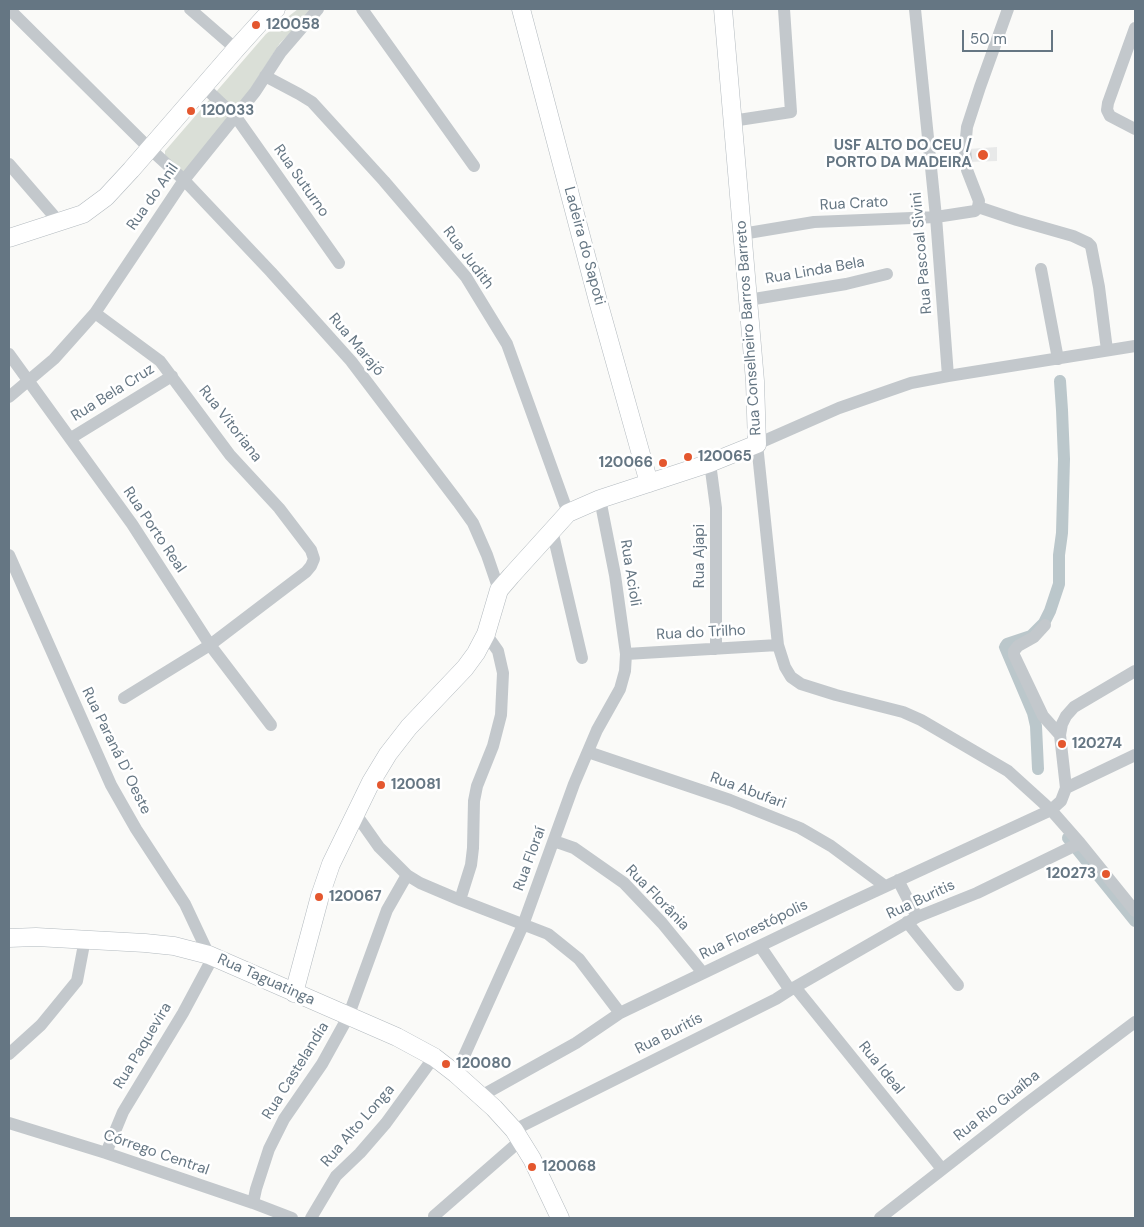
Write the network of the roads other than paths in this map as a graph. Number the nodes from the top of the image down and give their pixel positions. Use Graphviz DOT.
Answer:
graph roads {
  1 [pos="9,9"];
  2 [pos="190,9"];
  3 [pos="276,9"];
  4 [pos="318,9"];
  5 [pos="362,9"];
  6 [pos="521,9"];
  7 [pos="722,9"];
  8 [pos="784,9"];
  9 [pos="916,9"];
  10 [pos="1008,9"];
  11 [pos="1135,28"];
  12 [pos="236,49"];
  13 [pos="265,76"];
  14 [pos="203,86"];
  15 [pos="236,117"];
  16 [pos="732,121"];
  17 [pos="1135,129"];
  18 [pos="149,148"];
  19 [pos="9,164"];
  20 [pos="474,166"];
  21 [pos="184,180"];
  22 [pos="973,210"];
  23 [pos="936,217"];
  24 [pos="60,223"];
  25 [pos="742,234"];
  26 [pos="9,238"];
  27 [pos="339,264"];
  28 [pos="1040,269"];
  29 [pos="887,274"];
  30 [pos="748,300"];
  31 [pos="95,313"];
  32 [pos="1135,346"];
  33 [pos="1107,350"];
  34 [pos="9,354"];
  35 [pos="1058,359"];
  36 [pos="172,376"];
  37 [pos="948,376"];
  38 [pos="28,382"];
  39 [pos="9,398"];
  40 [pos="71,438"];
  41 [pos="757,444"];
  42 [pos="710,463"];
  43 [pos="649,483"];
  44 [pos="600,499"];
  45 [pos="568,513"];
  46 [pos="552,530"];
  47 [pos="9,555"];
  48 [pos="500,590"];
  49 [pos="1045,626"];
  50 [pos="486,634"];
  51 [pos="210,645"];
  52 [pos="778,645"];
  53 [pos="716,649"];
  54 [pos="626,654"];
  55 [pos="582,658"];
  56 [pos="1135,671"];
  57 [pos="124,698"];
  58 [pos="271,725"];
  59 [pos="1060,735"];
  60 [pos="588,752"];
  61 [pos="1135,755"];
  62 [pos="1066,788"];
  63 [pos="1051,810"];
  64 [pos="355,813"];
  65 [pos="554,840"];
  66 [pos="1075,845"];
  67 [pos="407,875"];
  68 [pos="898,880"];
  69 [pos="885,886"];
  70 [pos="460,900"];
  71 [pos="1135,911"];
  72 [pos="912,920"];
  73 [pos="523,925"];
  74 [pos="9,938"];
  75 [pos="85,939"];
  76 [pos="760,946"];
  77 [pos="211,956"];
  78 [pos="703,973"];
  79 [pos="958,985"];
  80 [pos="793,989"];
  81 [pos="294,993"];
  82 [pos="620,1014"];
  83 [pos="348,1017"];
  84 [pos="1135,1022"];
  85 [pos="9,1054"];
  86 [pos="434,1057"];
  87 [pos="456,1074"];
  88 [pos="481,1096"];
  89 [pos="9,1123"];
  90 [pos="517,1135"];
  91 [pos="106,1153"];
  92 [pos="942,1169"];
  93 [pos="253,1203"];
  94 [pos="434,1216"];
  95 [pos="292,1218"];
  96 [pos="311,1218"];
  97 [pos="560,1218"];
  98 [pos="880,1218"];
  1 -- 18 [label="street, Rua Marajó"];
  2 -- 12 [label="street"];
  3 -- 12 [label="street"];
  4 -- 13 [label="street, Rua do Anil"];
  5 -- 20 [label="street"];
  6 -- 43 [label="street, Ladeira do Sapoti"];
  7 -- 16 [label="street, Rua Conselheiro Barros Barreto"];
  8 -- 16 [label="street"];
  9 -- 23 [label="street, Rua Pascoal Sivini"];
  10 -- 22 [label="street"];
  11 -- 17 [label="street"];
  12 -- 14 [label="street"];
  13 -- 15 [label="street, Rua do Anil"];
  13 -- 45 [label="street, Rua Judith"];
  14 -- 15 [label="street, Rua Suturno"];
  14 -- 18 [label="street"];
  15 -- 21 [label="street, Rua do Anil"];
  15 -- 27 [label="street, Rua Suturno"];
  16 -- 25 [label="street, Rua Conselheiro Barros Barreto"];
  18 -- 21 [label="street, Rua Marajó"];
  18 -- 24 [label="street"];
  19 -- 24 [label="street"];
  21 -- 31 [label="street, Rua do Anil"];
  21 -- 48 [label="street, Rua Marajó"];
  22 -- 23 [label="street, Rua Crato"];
  22 -- 33 [label="street"];
  23 -- 25 [label="street, Rua Crato"];
  23 -- 37 [label="street, Rua Pascoal Sivini"];
  24 -- 26 [label="street"];
  25 -- 30 [label="street, Rua Conselheiro Barros Barreto"];
  28 -- 35 [label="street"];
  29 -- 30 [label="street, Rua Linda Bela"];
  30 -- 41 [label="street, Rua Conselheiro Barros Barreto"];
  31 -- 36 [label="street, Rua Vitoriana"];
  31 -- 38 [label="street, Rua do Anil"];
  32 -- 33 [label="street"];
  33 -- 35 [label="street"];
  34 -- 38 [label="street, Rua Porto Real"];
  35 -- 37 [label="street"];
  36 -- 40 [label="street, Rua Bela Cruz"];
  36 -- 51 [label="street, Rua Vitoriana"];
  37 -- 41 [label="street"];
  38 -- 39 [label="street, Rua do Anil"];
  38 -- 40 [label="street, Rua Porto Real"];
  40 -- 51 [label="street, Rua Porto Real"];
  41 -- 42 [label="street"];
  41 -- 52 [label="street, Rua Conselheiro Barros Barreto"];
  42 -- 43 [label="street"];
  42 -- 53 [label="street, Rua Ajapi"];
  43 -- 44 [label="street"];
  44 -- 45 [label="street"];
  44 -- 54 [label="street, Rua Acioli"];
  45 -- 46 [label="street"];
  46 -- 48 [label="street"];
  46 -- 55 [label="street"];
  47 -- 77 [label="street, Rua Paraná D' Oeste"];
  48 -- 50 [label="street"];
  49 -- 59 [label="street"];
  50 -- 64 [label="street"];
  50 -- 70 [label="street"];
  51 -- 57 [label="street"];
  51 -- 58 [label="street, Rua Porto Real"];
  52 -- 53 [label="street, Rua do Trilho"];
  52 -- 63 [label="street, Rua Conselheiro Barros Barreto"];
  53 -- 54 [label="street, Rua do Trilho"];
  54 -- 60 [label="street, Rua Floraí"];
  56 -- 59 [label="street"];
  59 -- 62 [label="street"];
  60 -- 65 [label="street, Rua Floraí"];
  60 -- 69 [label="street, Rua Abufari"];
  61 -- 62 [label="street"];
  62 -- 63 [label="street"];
  63 -- 66 [label="street, Rua Conselheiro Barros Barreto"];
  63 -- 68 [label="street, Rua Florestópolis"];
  64 -- 67 [label="street"];
  64 -- 81 [label="street"];
  65 -- 73 [label="street, Rua Floraí"];
  65 -- 78 [label="street, Rua Florânia"];
  66 -- 71 [label="street, Rua Conselheiro Barros Barreto"];
  66 -- 72 [label="street, Rua Buritis"];
  67 -- 70 [label="street"];
  67 -- 83 [label="street, Rua Castelandia"];
  68 -- 69 [label="street, Rua Florestópolis"];
  68 -- 72 [label="street"];
  69 -- 76 [label="street, Rua Florestópolis"];
  70 -- 73 [label="street"];
  72 -- 79 [label="street"];
  72 -- 80 [label="street, Rua Buritis"];
  73 -- 82 [label="street"];
  73 -- 87 [label="street, Rua Floraí"];
  74 -- 75 [label="street, Rua Taguatinga"];
  75 -- 77 [label="street, Rua Taguatinga"];
  75 -- 85 [label="street"];
  76 -- 78 [label="street, Rua Florestópolis"];
  76 -- 80 [label="street"];
  77 -- 81 [label="street, Rua Taguatinga"];
  77 -- 91 [label="street, Rua Paquevira"];
  78 -- 82 [label="street, Rua Florestópolis"];
  80 -- 90 [label="street, Rua Buritís"];
  80 -- 92 [label="street, Rua Ideal"];
  81 -- 83 [label="street, Rua Taguatinga"];
  82 -- 88 [label="street, Rua Florestópolis"];
  83 -- 86 [label="street, Rua Taguatinga"];
  83 -- 93 [label="street, Rua Castelandia"];
  84 -- 92 [label="street, Rua Rio Guaíba"];
  86 -- 87 [label="street, Rua Taguatinga"];
  86 -- 96 [label="street, Rua Alto Longa"];
  87 -- 88 [label="street, Rua Taguatinga"];
  88 -- 90 [label="street, Rua Taguatinga"];
  89 -- 91 [label="street, Córrego Central"];
  90 -- 94 [label="street, Rua Buritís"];
  90 -- 97 [label="street, Rua Taguatinga"];
  91 -- 93 [label="street, Córrego Central"];
  92 -- 98 [label="street, Rua Rio Guaíba"];
  93 -- 95 [label="street, Córrego Central"];
}
